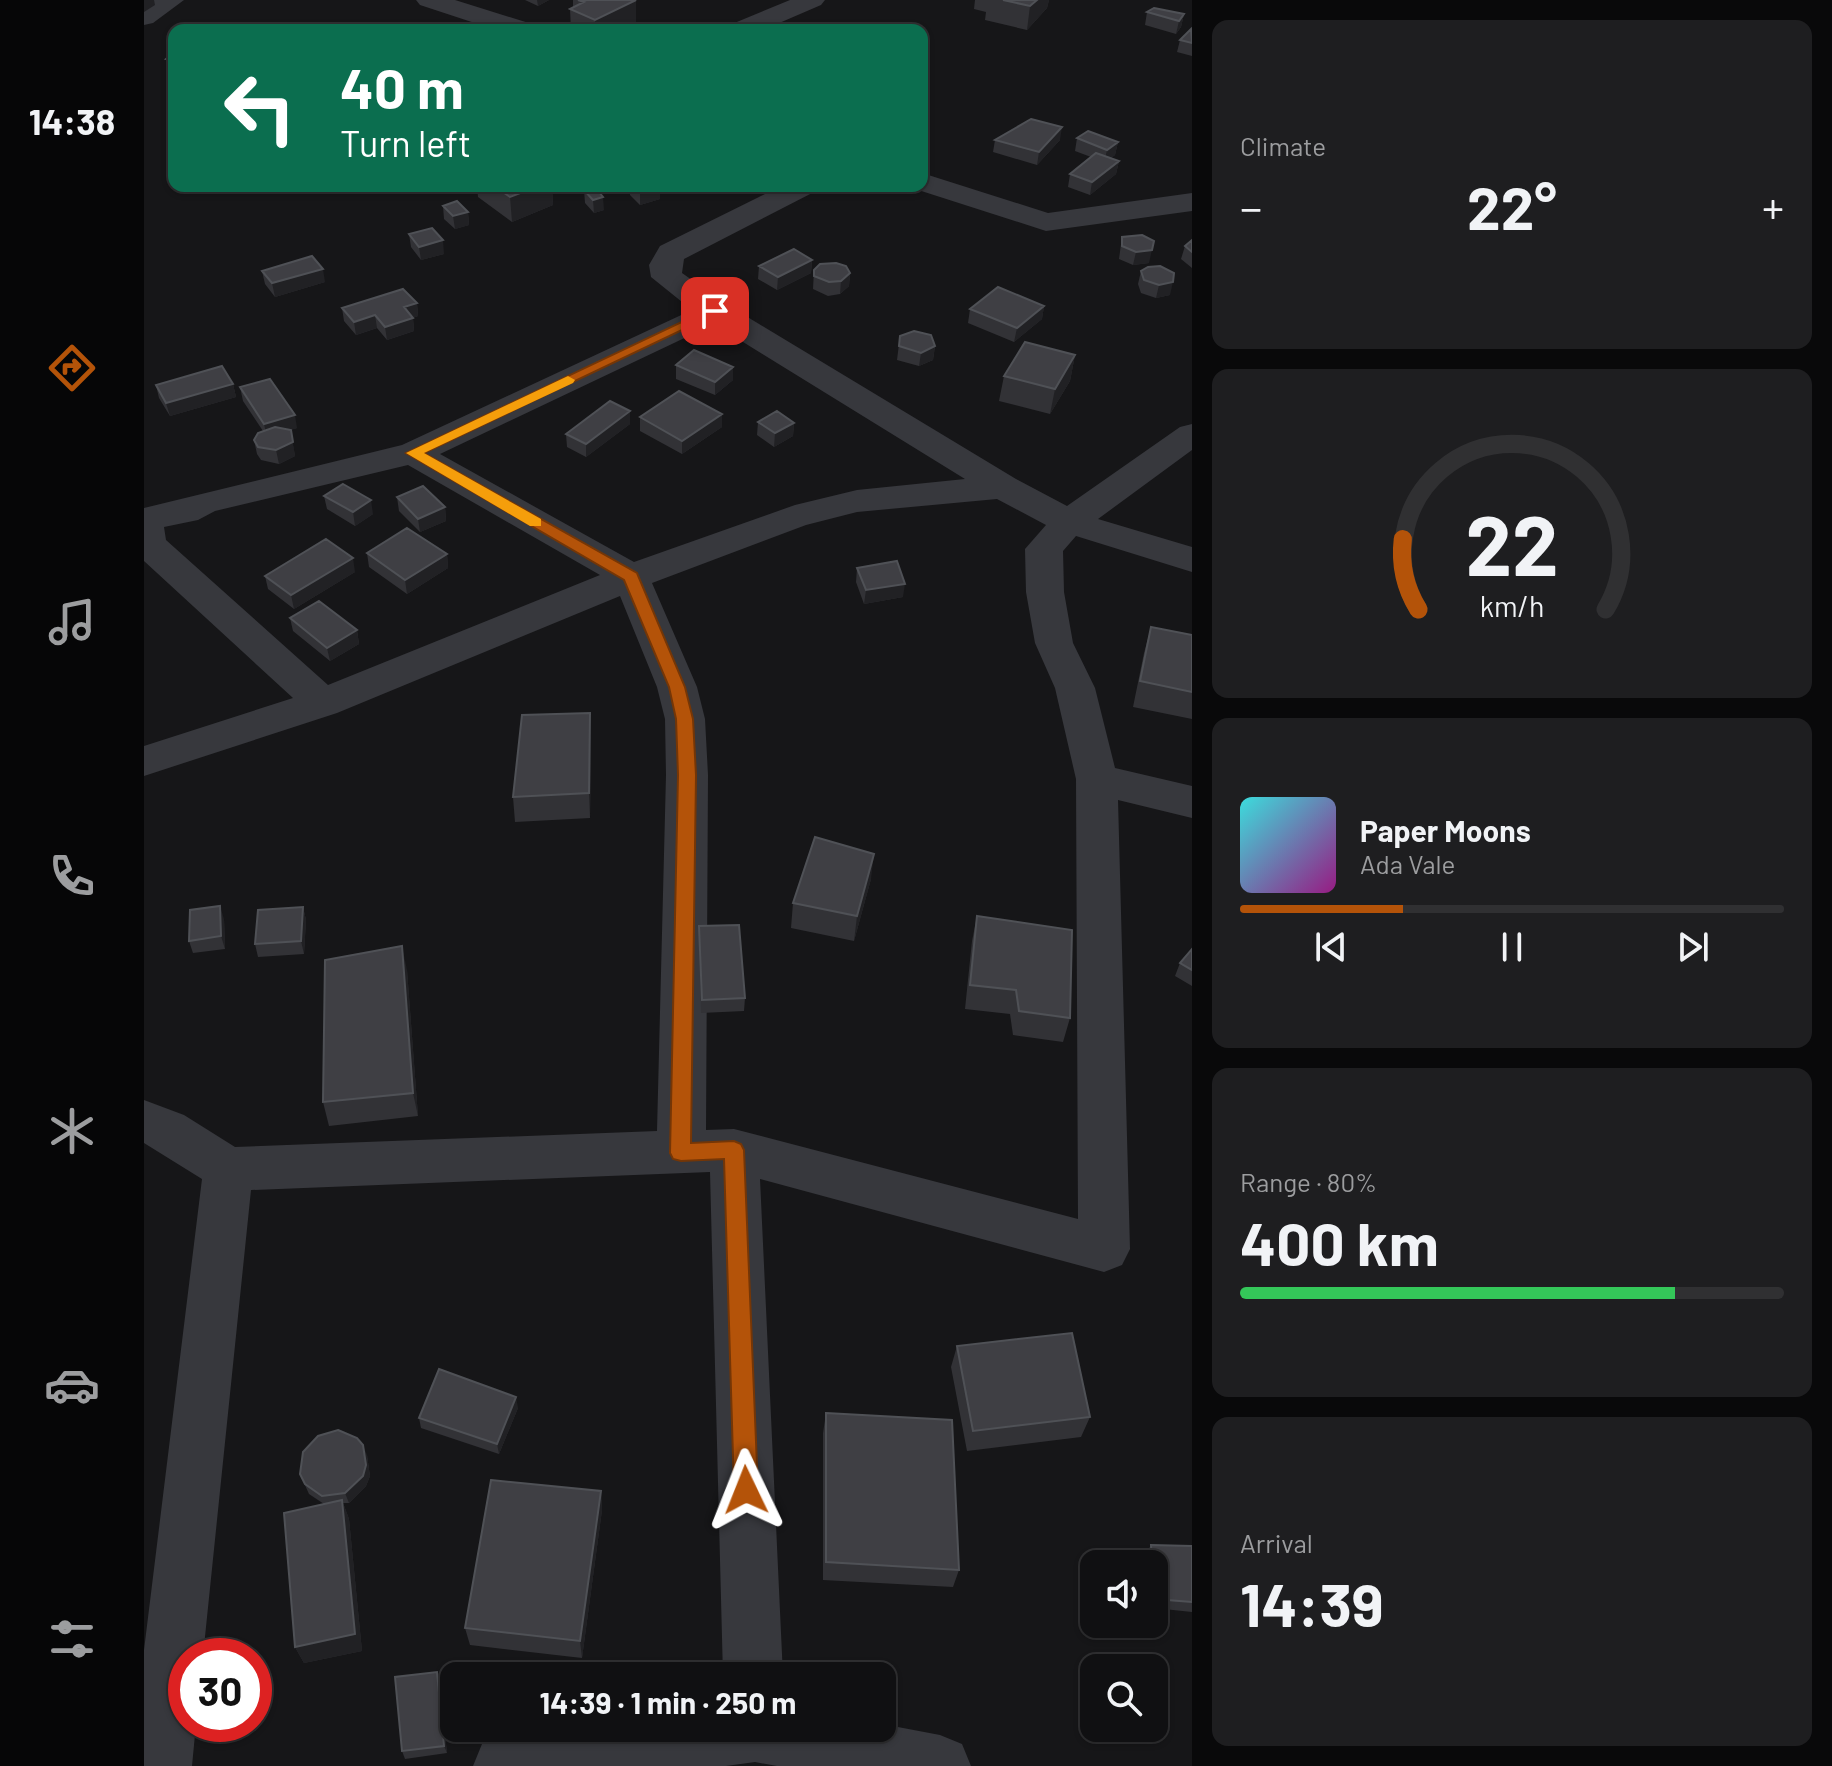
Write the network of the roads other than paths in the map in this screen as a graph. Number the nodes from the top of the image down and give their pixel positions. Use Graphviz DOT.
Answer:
graph roads {
  1 [pos="171,0"];
  2 [pos="429,0"];
  3 [pos="812,0"];
  4 [pos="144,17"];
  5 [pos="504,24"];
  6 [pos="755,24"];
  7 [pos="928,184"];
  8 [pos="792,192"];
  9 [pos="1192,202"];
  10 [pos="715,311"];
  11 [pos="1192,434"];
  12 [pos="413,453"];
  13 [pos="1003,487"];
  14 [pos="1069,522"];
  15 [pos="1192,560"];
  16 [pos="631,577"];
  17 [pos="323,703"];
  18 [pos="144,761"];
  19 [pos="1097,779"];
  20 [pos="1192,802"];
  21 [pos="144,1121"];
  22 [pos="734,1150"];
  23 [pos="681,1153"];
  24 [pos="228,1169"];
  25 [pos="752,1662"];
  26 [pos="615,1742"];
  27 [pos="857,1742"];
  28 [pos="161,1766"];
  29 [pos="504,1766"];
  30 [pos="940,1766"];
  1 -- 4 [label="street"];
  2 -- 5 [label="street"];
  3 -- 6 [label="street"];
  7 -- 9 [label="street"];
  8 -- 10 [label="street"];
  10 -- 12 [label="street"];
  10 -- 13 [label="street"];
  11 -- 14 [label="street"];
  12 -- 16 [label="street"];
  12 -- 17 [label="street"];
  13 -- 14 [label="street"];
  13 -- 16 [label="street"];
  14 -- 15 [label="street"];
  14 -- 19 [label="street"];
  16 -- 17 [label="street"];
  16 -- 23 [label="street"];
  17 -- 18 [label="street"];
  19 -- 20 [label="street"];
  19 -- 22 [label="street"];
  21 -- 24 [label="street"];
  22 -- 23 [label="street"];
  22 -- 25 [label="street"];
  23 -- 24 [label="street"];
  24 -- 28 [label="street"];
  26 -- 29 [label="street"];
  27 -- 30 [label="street"];
}
